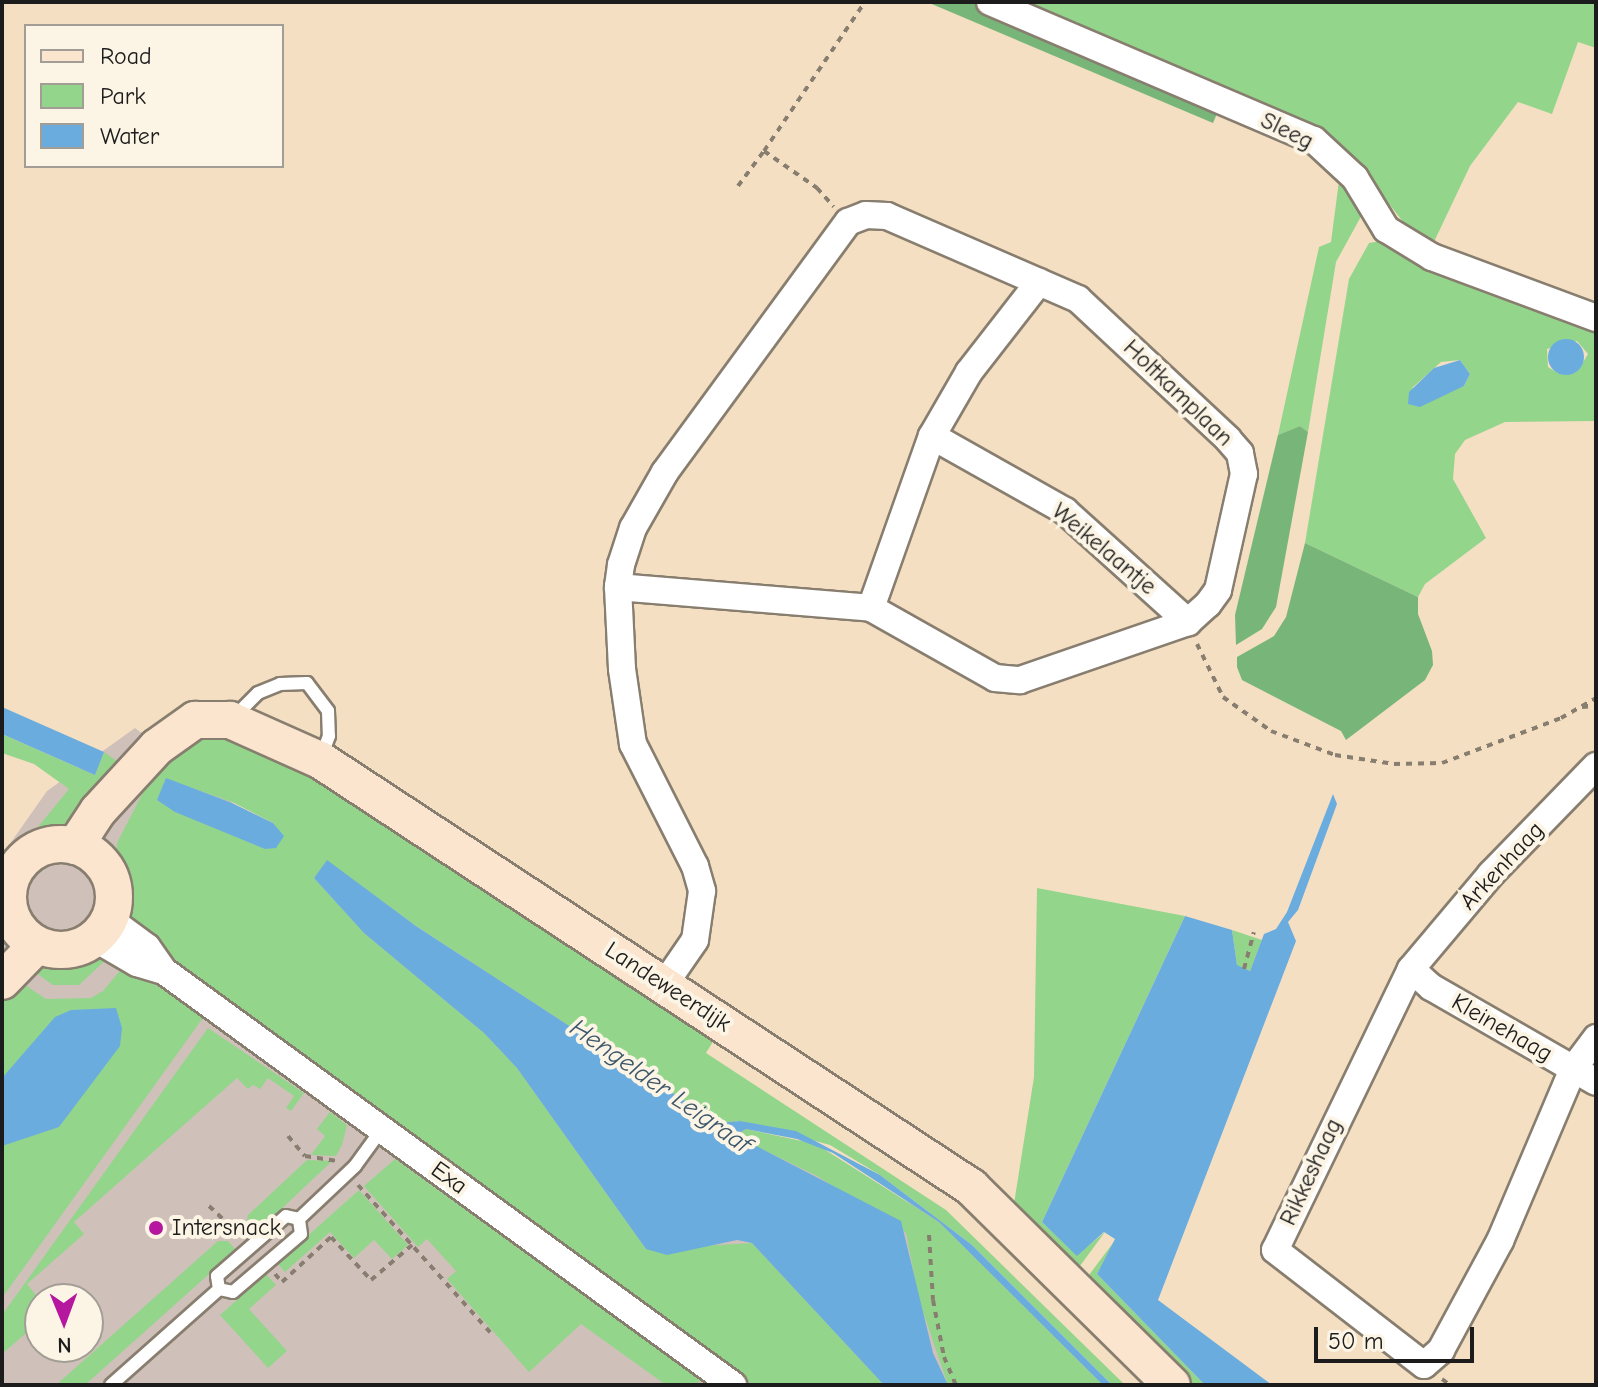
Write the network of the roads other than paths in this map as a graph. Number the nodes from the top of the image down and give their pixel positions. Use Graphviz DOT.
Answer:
graph roads {
  1 [pos="990,2"];
  2 [pos="1039,282"];
  3 [pos="1596,318"];
  4 [pos="932,436"];
  5 [pos="618,587"];
  6 [pos="871,608"];
  7 [pos="1188,622"];
  8 [pos="230,720"];
  9 [pos="320,760"];
  10 [pos="1596,766"];
  11 [pos="85,852"];
  12 [pos="7,928"];
  13 [pos="102,929"];
  14 [pos="37,945"];
  15 [pos="1411,969"];
  16 [pos="2,981"];
  17 [pos="664,985"];
  18 [pos="1596,1038"];
  19 [pos="1585,1075"];
  20 [pos="382,1129"];
  21 [pos="299,1219"];
  22 [pos="219,1289"];
  23 [pos="723,1382"];
  24 [pos="111,1385"];
  25 [pos="1172,1385"];
  1 -- 3 [label="street, Sleeg"];
  2 -- 4 [label="street"];
  2 -- 5 [label="street, Holtkamplaan"];
  2 -- 7 [label="street, Holtkamplaan"];
  4 -- 6 [label="street"];
  4 -- 7 [label="street, Weikelaantje"];
  5 -- 6 [label="street, Holtkamplaan"];
  5 -- 17 [label="street"];
  6 -- 7 [label="street, Holtkamplaan"];
  8 -- 9 [label="street, Landeweerdijk"];
  8 -- 9 [label="lane"];
  8 -- 11 [label="street, Landeweerdijk"];
  9 -- 17 [label="street, Landeweerdijk"];
  10 -- 15 [label="street, Arkenhaag"];
  11 -- 12 [label="street"];
  11 -- 13 [label="street"];
  12 -- 14 [label="street"];
  13 -- 14 [label="street"];
  13 -- 20 [label="street, Exa"];
  14 -- 16 [label="street"];
  15 -- 19 [label="street, Kleinehaag"];
  15 -- 19 [label="street, Rikkeshaag"];
  17 -- 25 [label="street, Landeweerdijk"];
  18 -- 19 [label="street"];
  20 -- 21 [label="lane"];
  20 -- 23 [label="street, Exa"];
  21 -- 22 [label="lane"];
  21 -- 22 [label="lane"];
  22 -- 24 [label="lane"];
}
